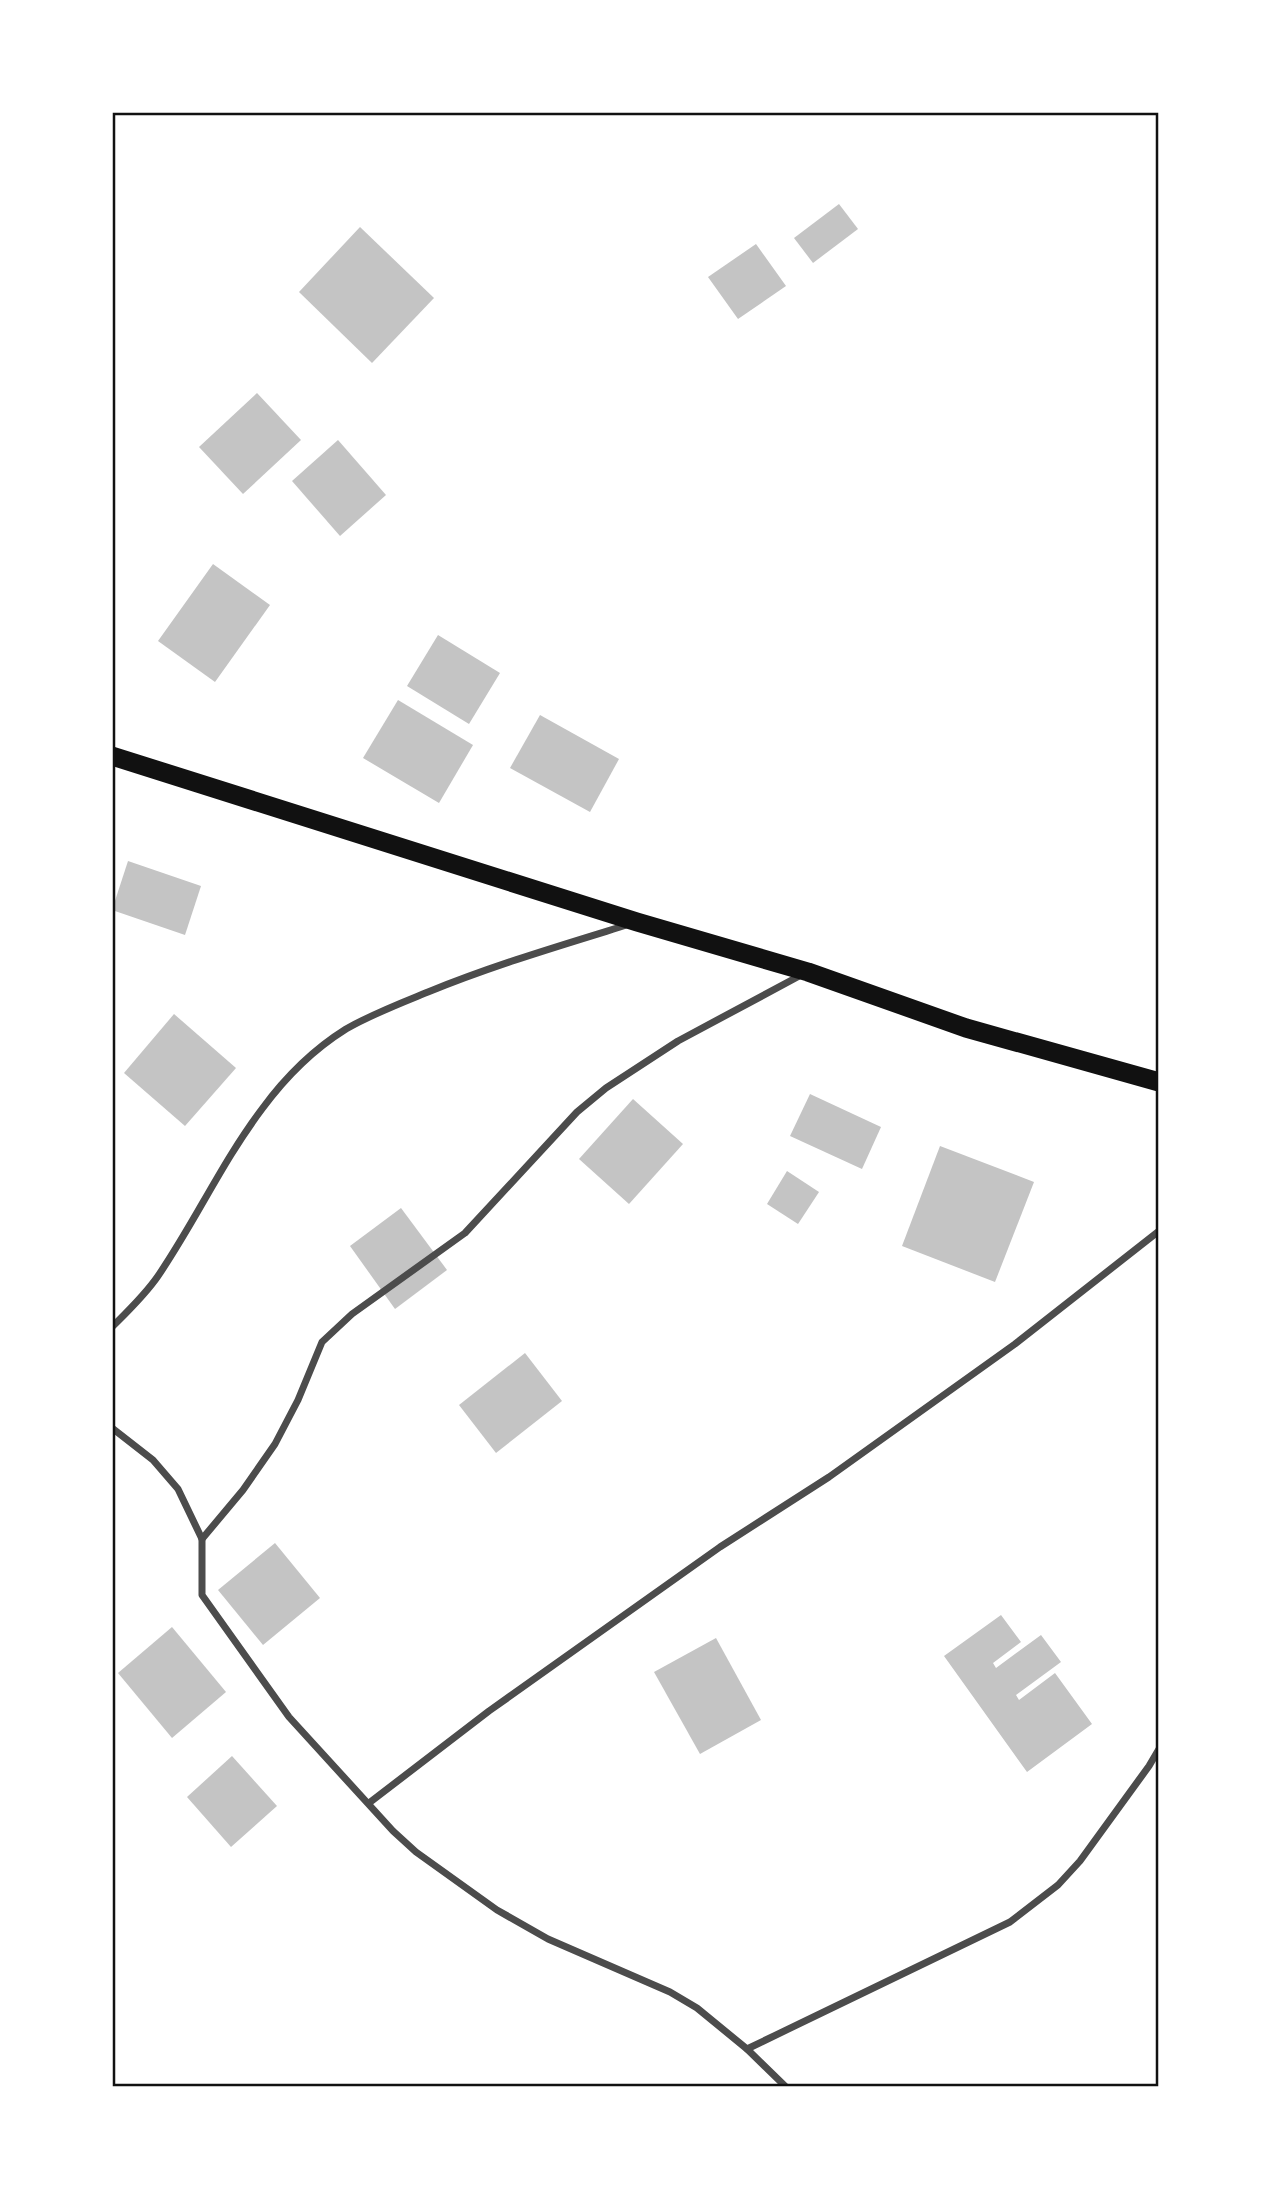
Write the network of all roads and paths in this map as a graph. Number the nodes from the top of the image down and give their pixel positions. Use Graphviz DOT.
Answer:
graph roads {
  1 [pos="112,756"];
  2 [pos="637,922"];
  3 [pos="808,972"];
  4 [pos="1159,1082"];
  5 [pos="1159,1231"];
  6 [pos="112,1327"];
  7 [pos="112,1428"];
  8 [pos="202,1539"];
  9 [pos="1159,1749"];
  10 [pos="369,1803"];
  11 [pos="747,2049"];
  12 [pos="786,2087"];
  1 -- 2 [label="highway"];
  2 -- 3 [label="highway"];
  2 -- 6 [label="street"];
  3 -- 4 [label="highway"];
  3 -- 8 [label="street"];
  5 -- 10 [label="street"];
  7 -- 8 [label="street"];
  8 -- 10 [label="street"];
  9 -- 11 [label="street"];
  10 -- 11 [label="street"];
  11 -- 12 [label="street"];
}
